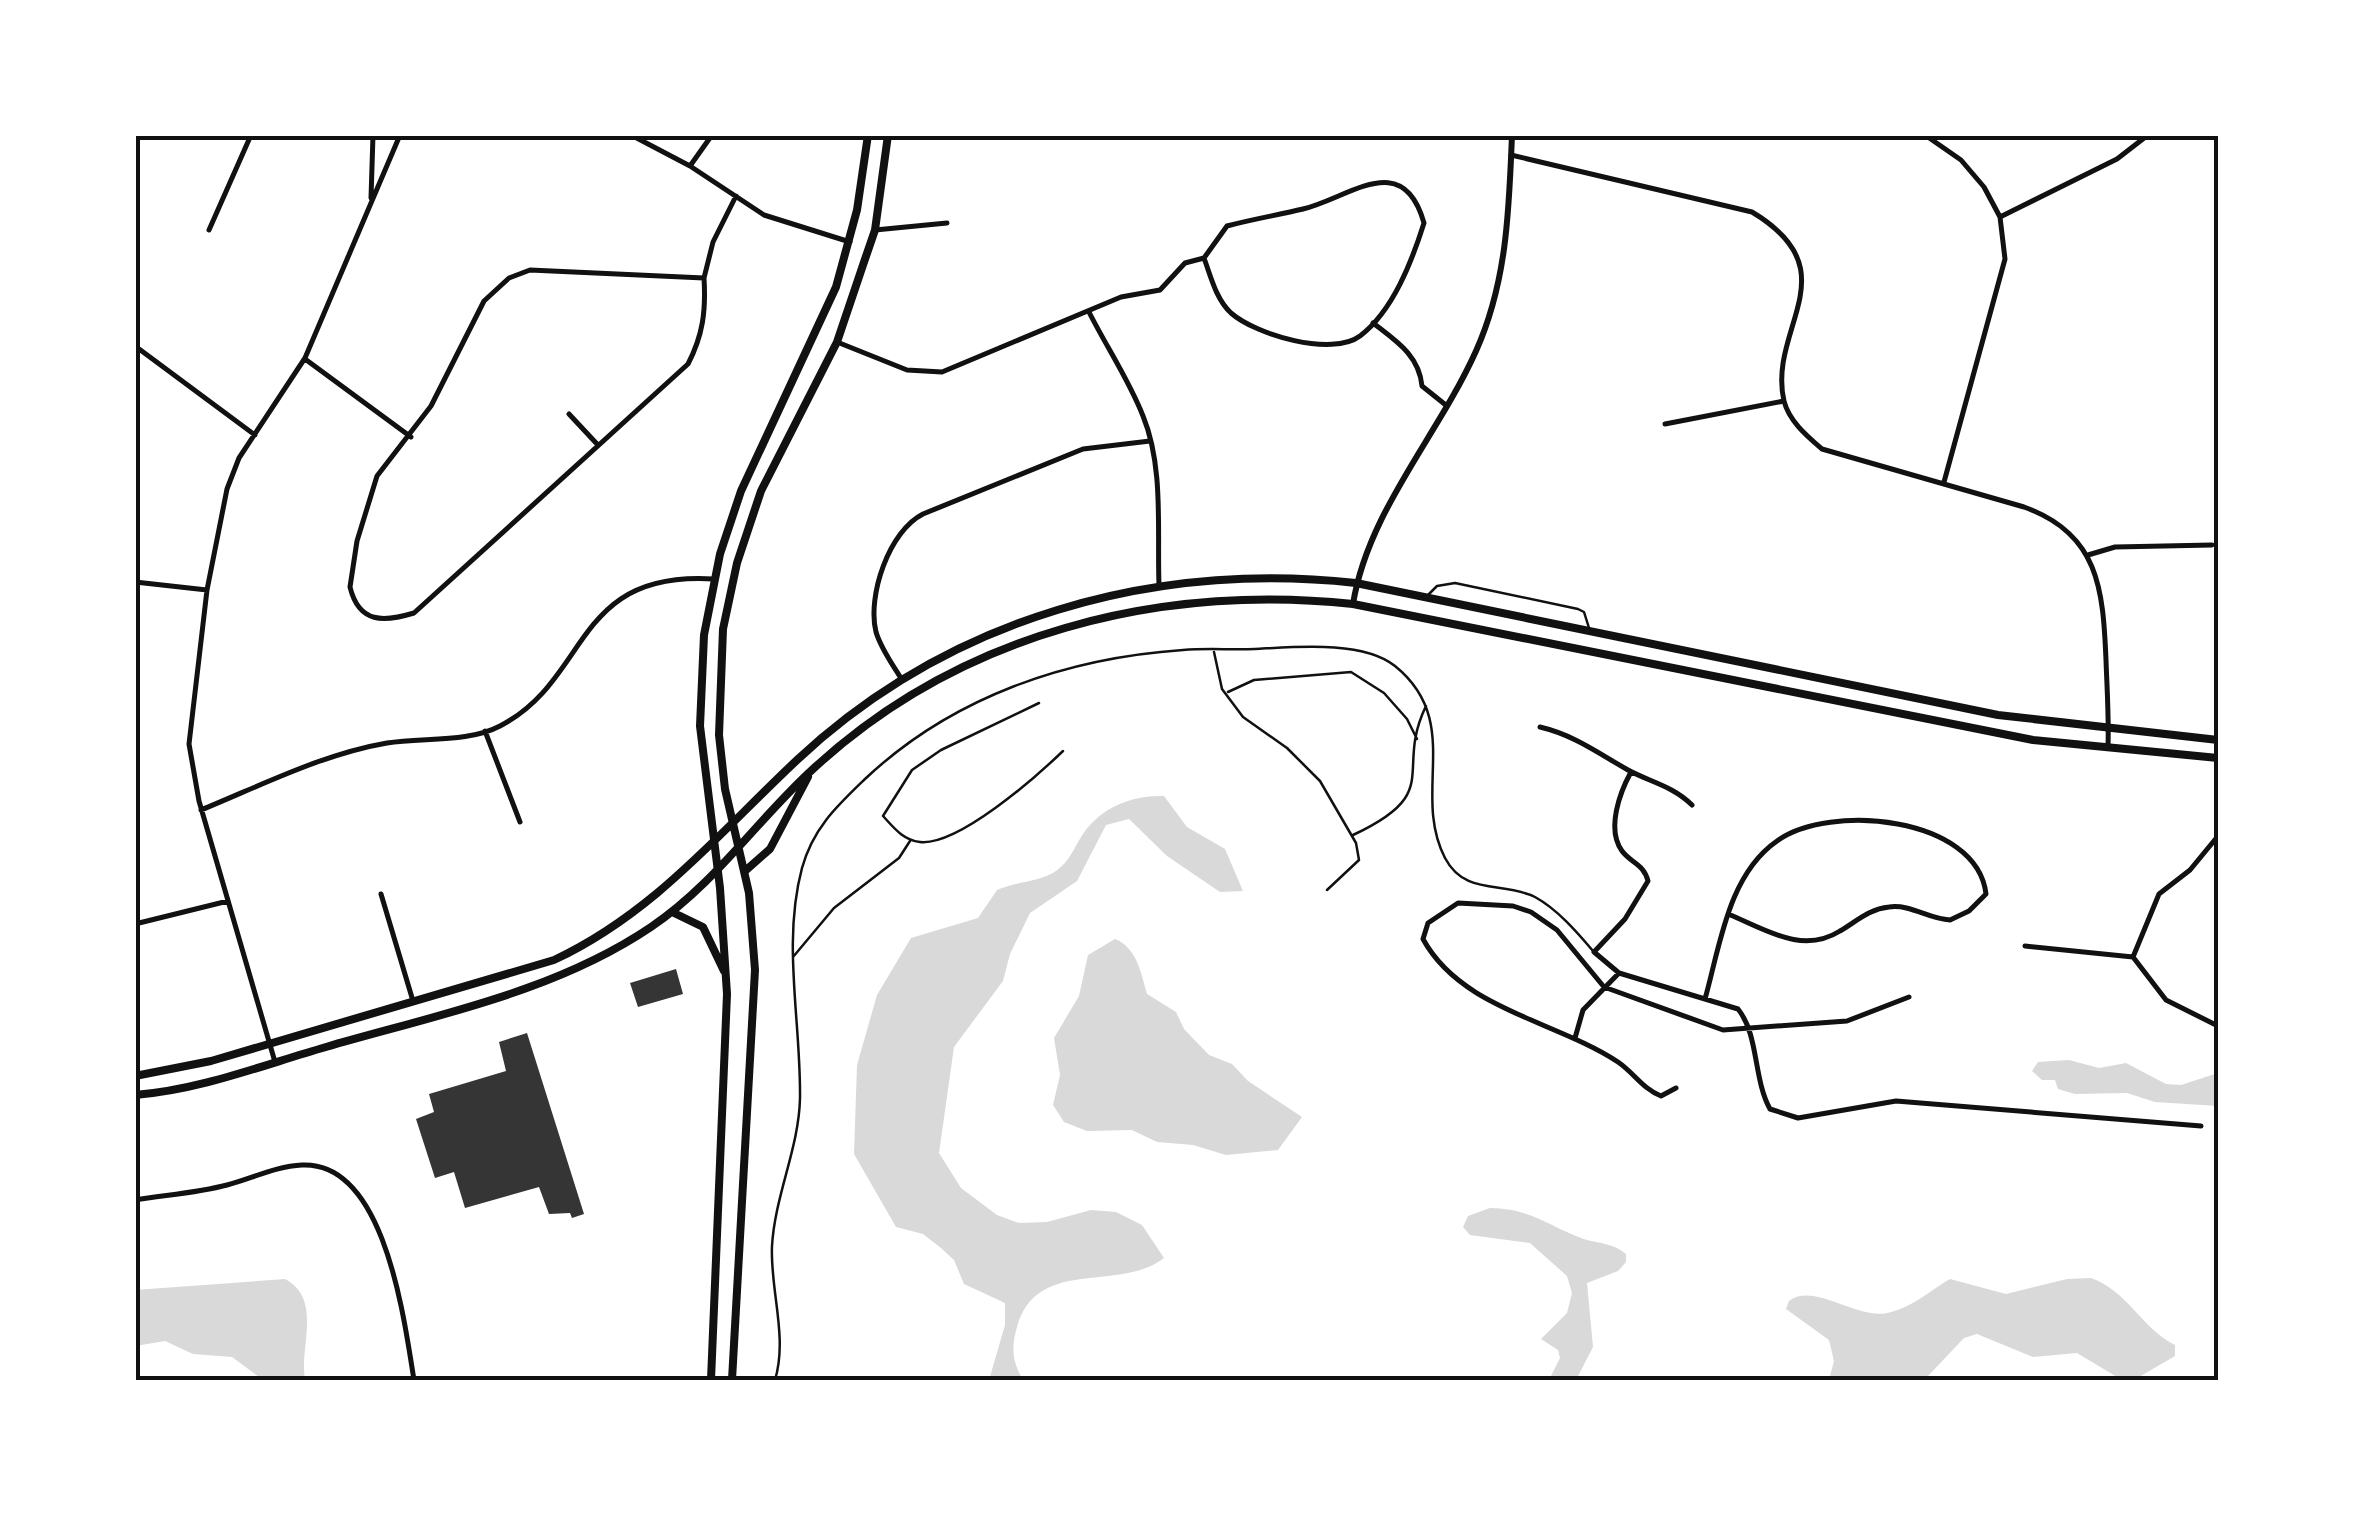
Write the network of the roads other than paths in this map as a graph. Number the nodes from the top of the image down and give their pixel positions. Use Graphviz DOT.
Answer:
graph roads {
  1 [pos="251,135"];
  2 [pos="372,135"];
  3 [pos="400,135"];
  4 [pos="632,135"];
  5 [pos="712,135"];
  6 [pos="868,135"];
  7 [pos="888,135"];
  8 [pos="1512,135"];
  9 [pos="1926,135"];
  10 [pos="2148,135"];
  11 [pos="1511,155"];
  12 [pos="690,166"];
  13 [pos="736,196"];
  14 [pos="371,206"];
  15 [pos="2000,217"];
  16 [pos="946,223"];
  17 [pos="209,230"];
  18 [pos="875,230"];
  19 [pos="850,242"];
  20 [pos="1204,258"];
  21 [pos="704,278"];
  22 [pos="1089,312"];
  23 [pos="1372,323"];
  24 [pos="837,342"];
  25 [pos="135,346"];
  26 [pos="305,358"];
  27 [pos="1784,401"];
  28 [pos="1447,406"];
  29 [pos="569,414"];
  30 [pos="1665,424"];
  31 [pos="255,435"];
  32 [pos="411,437"];
  33 [pos="1150,441"];
  34 [pos="597,444"];
  35 [pos="1944,483"];
  36 [pos="2212,545"];
  37 [pos="2088,555"];
  38 [pos="714,580"];
  39 [pos="135,582"];
  40 [pos="1356,583"];
  41 [pos="1159,585"];
  42 [pos="206,590"];
  43 [pos="1426,597"];
  44 [pos="1353,604"];
  45 [pos="1589,630"];
  46 [pos="1214,650"];
  47 [pos="902,680"];
  48 [pos="1227,693"];
  49 [pos="1040,703"];
  50 [pos="1426,706"];
  51 [pos="1540,728"];
  52 [pos="484,730"];
  53 [pos="2108,730"];
  54 [pos="1416,739"];
  55 [pos="2218,740"];
  56 [pos="2108,750"];
  57 [pos="1063,751"];
  58 [pos="2218,758"];
  59 [pos="812,769"];
  60 [pos="1630,772"];
  61 [pos="1692,805"];
  62 [pos="201,810"];
  63 [pos="520,822"];
  64 [pos="734,825"];
  65 [pos="1352,836"];
  66 [pos="2218,836"];
  67 [pos="910,840"];
  68 [pos="715,844"];
  69 [pos="740,847"];
  70 [pos="745,871"];
  71 [pos="719,872"];
  72 [pos="1327,890"];
  73 [pos="381,894"];
  74 [pos="228,901"];
  75 [pos="672,912"];
  76 [pos="1728,914"];
  77 [pos="135,924"];
  78 [pos="2026,946"];
  79 [pos="1594,952"];
  80 [pos="793,957"];
  81 [pos="2133,958"];
  82 [pos="1619,973"];
  83 [pos="726,975"];
  84 [pos="1604,987"];
  85 [pos="1909,997"];
  86 [pos="1705,1000"];
  87 [pos="413,1002"];
  88 [pos="2218,1026"];
  89 [pos="1749,1030"];
  90 [pos="1575,1038"];
  91 [pos="270,1044"];
  92 [pos="275,1062"];
  93 [pos="135,1076"];
  94 [pos="1676,1088"];
  95 [pos="135,1095"];
  96 [pos="2201,1126"];
  97 [pos="135,1200"];
  98 [pos="414,1380"];
  99 [pos="711,1380"];
  100 [pos="732,1380"];
  101 [pos="775,1380"];
  1 -- 17 [label="street"];
  2 -- 14 [label="street"];
  3 -- 14 [label="street"];
  4 -- 12 [label="street"];
  5 -- 12 [label="street"];
  6 -- 19 [label="main road"];
  7 -- 18 [label="main road"];
  8 -- 11 [label="street"];
  9 -- 15 [label="street"];
  10 -- 15 [label="street"];
  11 -- 27 [label="street"];
  11 -- 28 [label="street"];
  12 -- 13 [label="street"];
  13 -- 19 [label="street"];
  13 -- 21 [label="street"];
  14 -- 26 [label="street"];
  15 -- 35 [label="street"];
  16 -- 18 [label="street"];
  18 -- 24 [label="main road"];
  19 -- 38 [label="main road"];
  20 -- 22 [label="street"];
  20 -- 23 [label="street"];
  20 -- 23 [label="street"];
  21 -- 32 [label="street"];
  21 -- 34 [label="street"];
  22 -- 24 [label="street"];
  22 -- 33 [label="street"];
  23 -- 28 [label="street"];
  24 -- 64 [label="main road"];
  25 -- 31 [label="street"];
  26 -- 31 [label="street"];
  26 -- 32 [label="street"];
  27 -- 30 [label="street"];
  27 -- 35 [label="street"];
  28 -- 40 [label="street"];
  29 -- 34 [label="street"];
  31 -- 42 [label="street"];
  32 -- 34 [label="street"];
  33 -- 41 [label="street"];
  33 -- 47 [label="street"];
  35 -- 37 [label="street"];
  36 -- 37 [label="street"];
  37 -- 53 [label="street"];
  38 -- 52 [label="street"];
  38 -- 68 [label="main road"];
  39 -- 42 [label="street"];
  40 -- 41 [label="main road"];
  40 -- 43 [label="main road"];
  40 -- 44 [label="street"];
  41 -- 47 [label="main road"];
  42 -- 62 [label="street"];
  43 -- 45 [label="main road"];
  43 -- 45 [label="lane"];
  44 -- 56 [label="main road"];
  44 -- 59 [label="main road"];
  45 -- 53 [label="main road"];
  46 -- 48 [label="lane"];
  46 -- 50 [label="lane"];
  46 -- 80 [label="lane"];
  47 -- 64 [label="main road"];
  48 -- 54 [label="lane"];
  48 -- 65 [label="lane"];
  49 -- 67 [label="lane"];
  50 -- 54 [label="lane"];
  50 -- 79 [label="lane"];
  51 -- 60 [label="street"];
  52 -- 62 [label="street"];
  52 -- 63 [label="street"];
  53 -- 55 [label="main road"];
  53 -- 56 [label="street"];
  54 -- 65 [label="lane"];
  56 -- 58 [label="main road"];
  57 -- 67 [label="lane"];
  59 -- 69 [label="main road"];
  59 -- 70 [label="main road"];
  60 -- 61 [label="street"];
  60 -- 79 [label="street"];
  62 -- 74 [label="street"];
  64 -- 68 [label="main road"];
  64 -- 69 [label="main road"];
  65 -- 72 [label="lane"];
  66 -- 81 [label="street"];
  67 -- 80 [label="lane"];
  68 -- 71 [label="main road"];
  68 -- 87 [label="main road"];
  69 -- 70 [label="main road"];
  69 -- 71 [label="main road"];
  70 -- 100 [label="main road"];
  71 -- 75 [label="main road"];
  71 -- 83 [label="main road"];
  73 -- 87 [label="street"];
  74 -- 77 [label="street"];
  74 -- 91 [label="street"];
  75 -- 83 [label="main road"];
  75 -- 92 [label="main road"];
  76 -- 76 [label="street"];
  76 -- 86 [label="street"];
  78 -- 81 [label="street"];
  79 -- 82 [label="street"];
  80 -- 101 [label="lane"];
  81 -- 88 [label="street"];
  82 -- 84 [label="street"];
  82 -- 86 [label="street"];
  83 -- 99 [label="main road"];
  84 -- 89 [label="street"];
  84 -- 90 [label="street"];
  84 -- 90 [label="street"];
  85 -- 89 [label="street"];
  86 -- 89 [label="street"];
  87 -- 91 [label="main road"];
  89 -- 96 [label="street"];
  90 -- 94 [label="street"];
  91 -- 92 [label="street"];
  91 -- 93 [label="main road"];
  92 -- 95 [label="main road"];
  97 -- 98 [label="street"];
}
